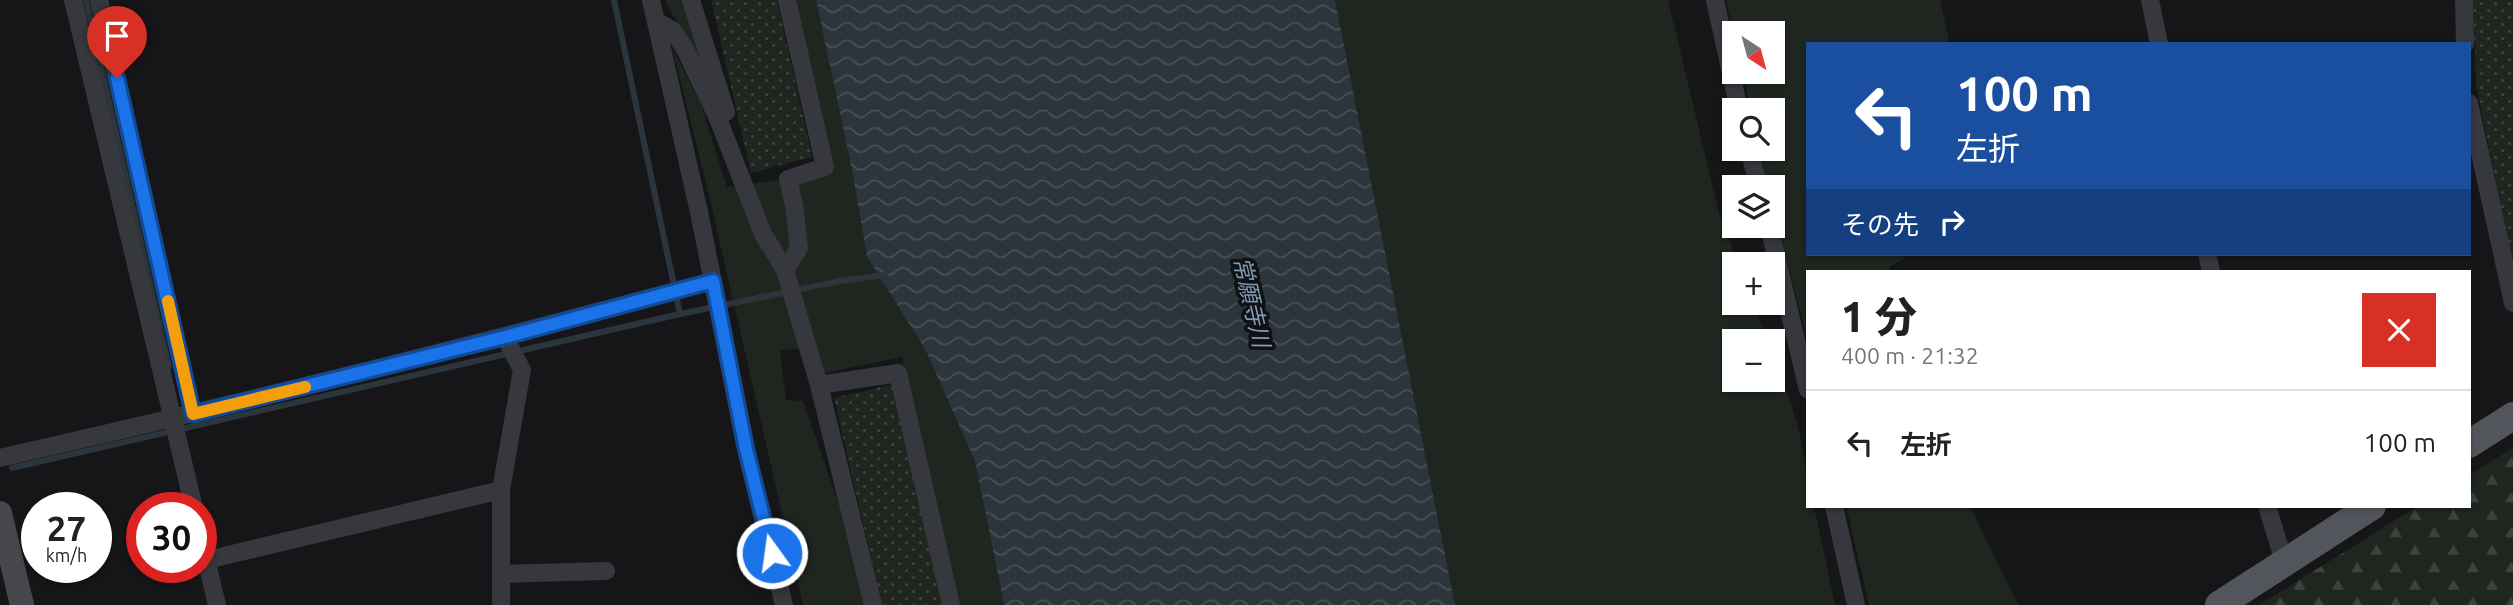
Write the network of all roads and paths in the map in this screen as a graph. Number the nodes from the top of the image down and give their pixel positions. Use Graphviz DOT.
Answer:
graph roads {
  1 [pos="73,0"];
  2 [pos="99,0"];
  3 [pos="651,0"];
  4 [pos="691,0"];
  5 [pos="787,0"];
  6 [pos="1715,0"];
  7 [pos="2150,0"];
  8 [pos="2464,0"];
  9 [pos="656,21"];
  10 [pos="2159,42"];
  11 [pos="2465,42"];
  12 [pos="1736,98"];
  13 [pos="2471,112"];
  14 [pos="717,116"];
  15 [pos="1772,238"];
  16 [pos="785,270"];
  17 [pos="713,281"];
  18 [pos="2513,303"];
  19 [pos="505,337"];
  20 [pos="1806,382"];
  21 [pos="819,385"];
  22 [pos="193,414"];
  23 [pos="2513,416"];
  24 [pos="172,419"];
  25 [pos="2471,443"];
  26 [pos="0,458"];
  27 [pos="501,490"];
  28 [pos="190,492"];
  29 [pos="1834,508"];
  30 [pos="2268,508"];
  31 [pos="2369,508"];
  32 [pos="0,513"];
  33 [pos="217,558"];
  34 [pos="2284,562"];
  35 [pos="606,571"];
  36 [pos="503,574"];
  37 [pos="212,583"];
  38 [pos="22,605"];
  39 [pos="216,605"];
  40 [pos="501,605"];
  41 [pos="784,605"];
  42 [pos="873,605"];
  43 [pos="951,605"];
  44 [pos="1856,605"];
  45 [pos="2218,605"];
  1 -- 24 [label="street"];
  2 -- 22 [label="street"];
  3 -- 9 [label="street"];
  4 -- 14 [label="street"];
  5 -- 16 [label="street"];
  6 -- 12 [label="street"];
  7 -- 10 [label="street"];
  8 -- 11 [label="street"];
  9 -- 14 [label="street"];
  9 -- 17 [label="street"];
  13 -- 18 [label="street"];
  14 -- 16 [label="street"];
  15 -- 20 [label="street"];
  16 -- 21 [label="street"];
  17 -- 19 [label="street"];
  17 -- 41 [label="street"];
  19 -- 22 [label="street"];
  19 -- 27 [label="street"];
  21 -- 42 [label="street"];
  21 -- 43 [label="street"];
  22 -- 24 [label="street"];
  23 -- 25 [label="main road"];
  24 -- 26 [label="street"];
  24 -- 28 [label="street"];
  27 -- 33 [label="street"];
  27 -- 36 [label="street"];
  29 -- 44 [label="street"];
  30 -- 34 [label="street"];
  31 -- 34 [label="main road"];
  32 -- 38 [label="street"];
  34 -- 45 [label="main road"];
  35 -- 36 [label="street"];
  36 -- 40 [label="street"];
  37 -- 39 [label="street"];
}
